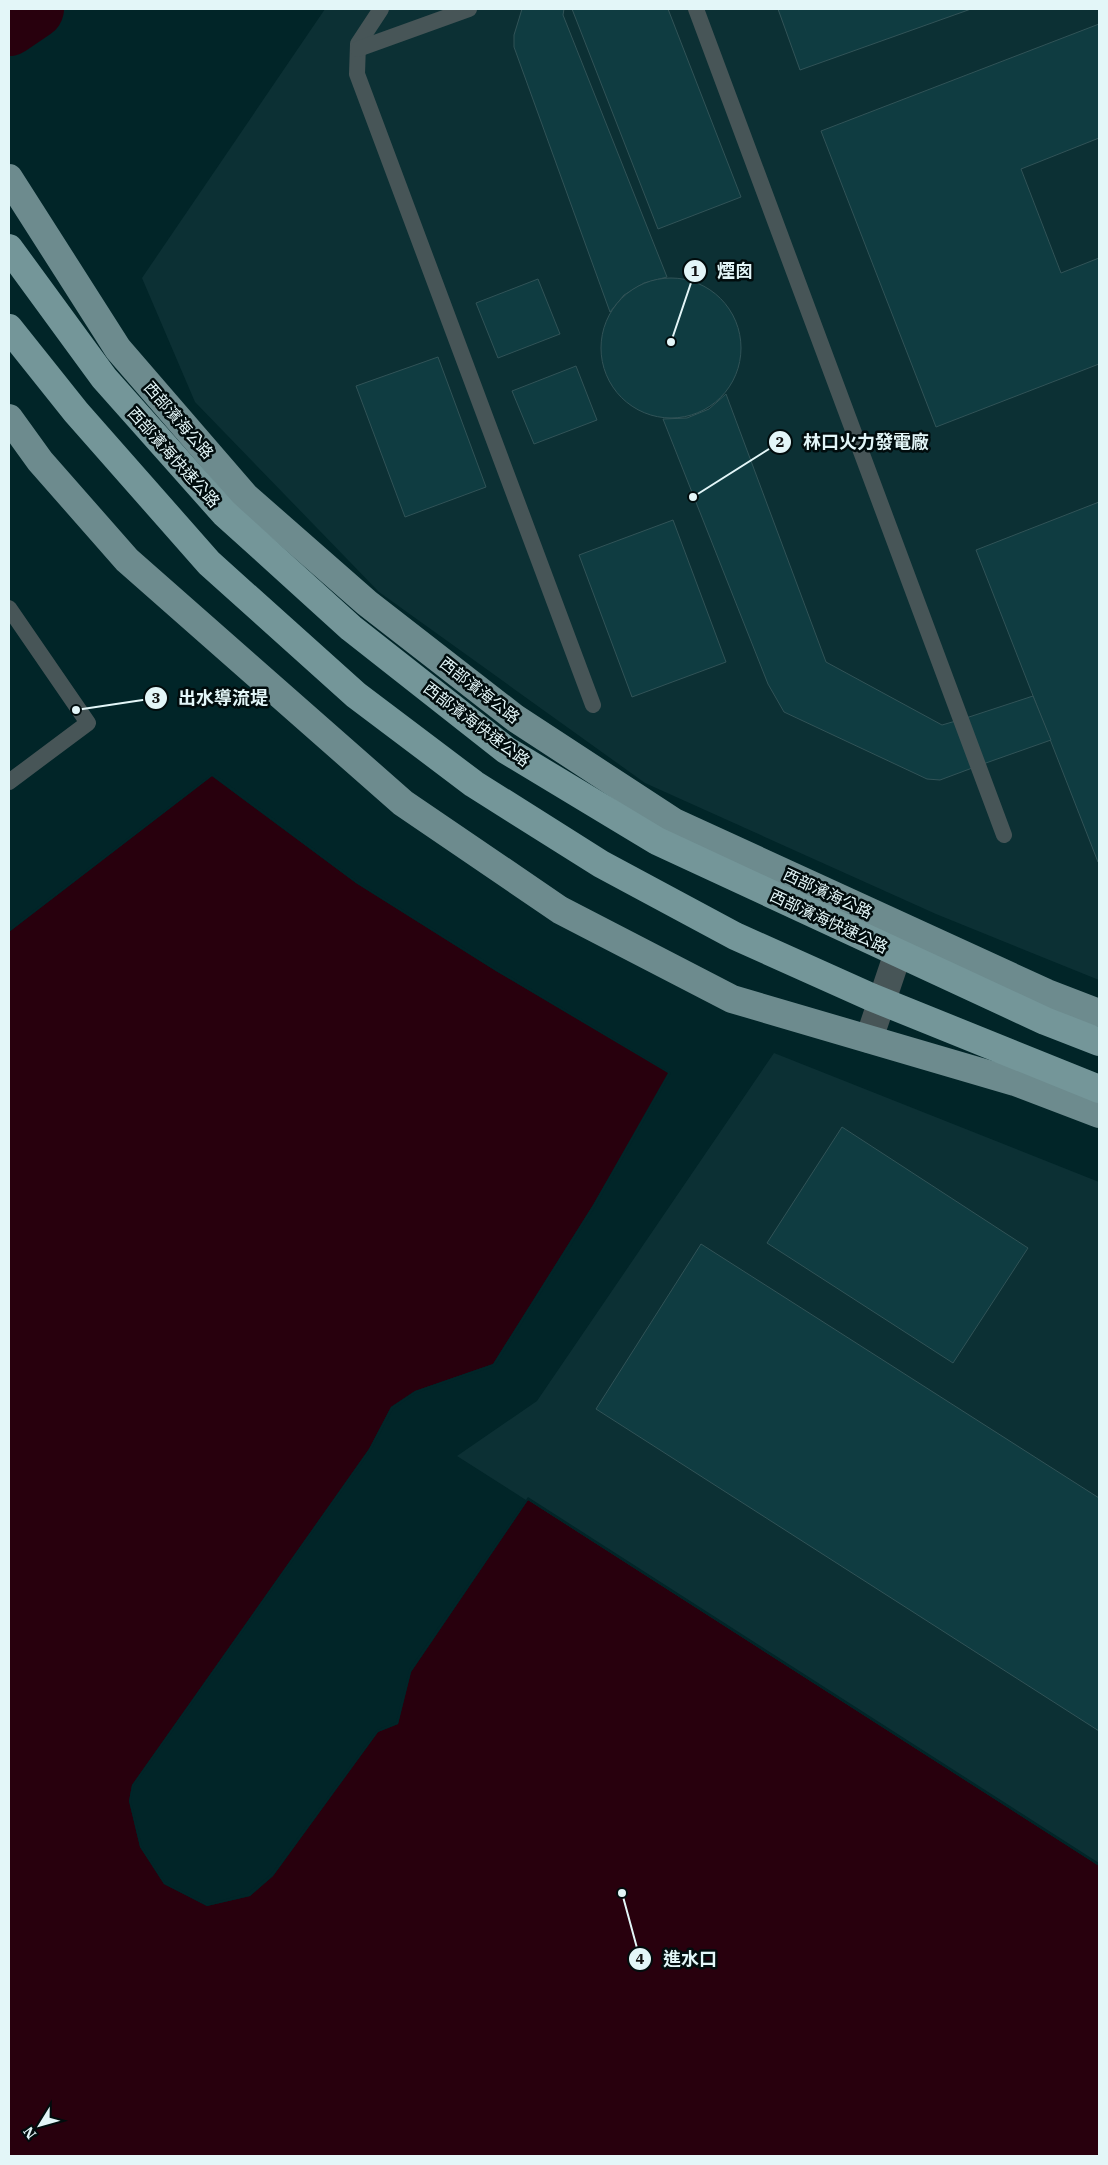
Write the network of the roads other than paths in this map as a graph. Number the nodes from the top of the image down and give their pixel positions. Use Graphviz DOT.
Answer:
graph roads {
  1 [pos="381,9"];
  2 [pos="469,9"];
  3 [pos="696,9"];
  4 [pos="358,49"];
  5 [pos="9,178"];
  6 [pos="9,248"];
  7 [pos="9,328"];
  8 [pos="9,418"];
  9 [pos="9,608"];
  10 [pos="593,705"];
  11 [pos="9,782"];
  12 [pos="1004,835"];
  13 [pos="906,929"];
  14 [pos="1099,1013"];
  15 [pos="869,1039"];
  16 [pos="1099,1042"];
  17 [pos="1099,1089"];
  18 [pos="1099,1114"];
  1 -- 4 [label="lane"];
  2 -- 4 [label="lane"];
  3 -- 12 [label="lane"];
  4 -- 10 [label="lane"];
  5 -- 13 [label="main road, 西部濱海公路"];
  6 -- 16 [label="highway, 西部濱海快速公路, bridge"];
  7 -- 17 [label="highway, bridge"];
  8 -- 15 [label="main road"];
  9 -- 11 [label="lane"];
  13 -- 14 [label="main road, 西部濱海公路"];
  13 -- 15 [label="street"];
  15 -- 18 [label="main road"];
}
